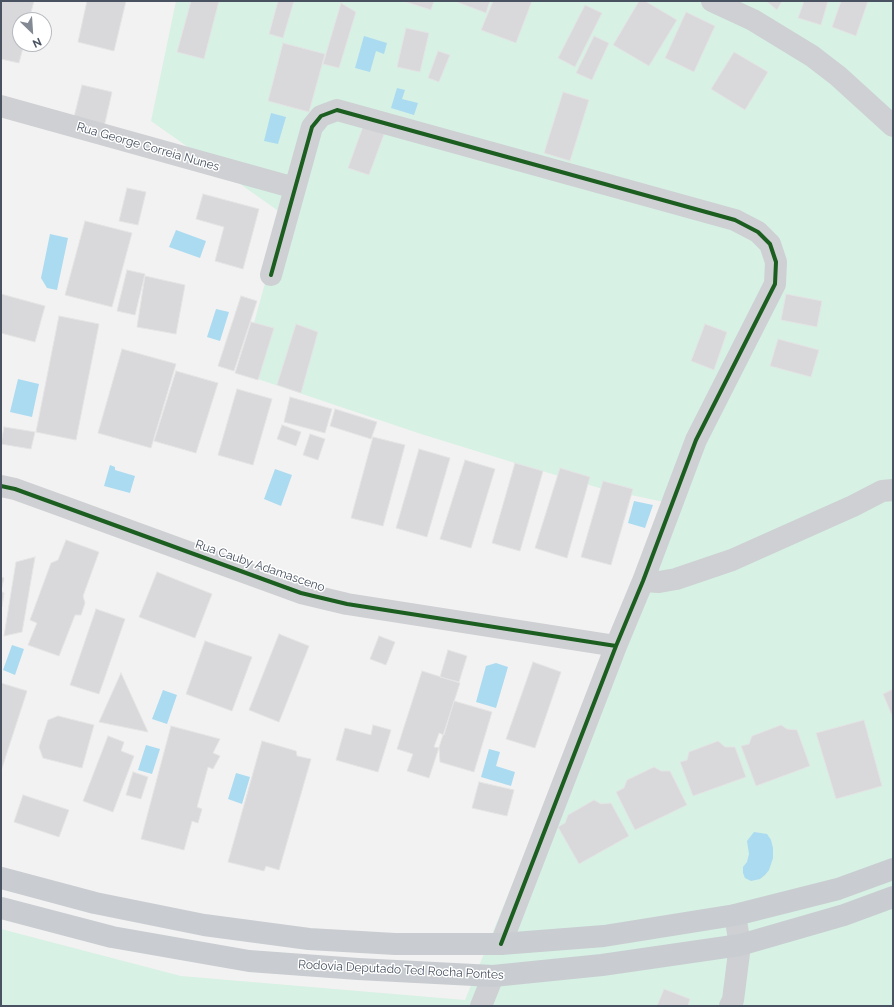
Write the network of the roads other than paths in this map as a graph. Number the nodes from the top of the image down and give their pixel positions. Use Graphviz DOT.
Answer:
graph roads {
  1 [pos="712,1"];
  2 [pos="1,106"];
  3 [pos="893,126"];
  4 [pos="295,188"];
  5 [pos="271,275"];
  6 [pos="1,486"];
  7 [pos="893,490"];
  8 [pos="643,581"];
  9 [pos="616,646"];
  10 [pos="893,869"];
  11 [pos="1,878"];
  12 [pos="893,897"];
  13 [pos="1,908"];
  14 [pos="735,915"];
  15 [pos="501,944"];
  16 [pos="740,945"];
  17 [pos="493,976"];
  18 [pos="481,1006"];
  19 [pos="730,1006"];
  1 -- 3 [label="street"];
  2 -- 4 [label="street, Rua George Correia Nunes"];
  4 -- 5 [label="street"];
  4 -- 8 [label="street"];
  6 -- 9 [label="street, Rua Cauby Adamasceno"];
  7 -- 8 [label="street"];
  8 -- 9 [label="street"];
  9 -- 15 [label="street"];
  10 -- 14 [label="main road"];
  11 -- 15 [label="main road"];
  12 -- 16 [label="main road, Rodovia Deputado Ted Rocha Pontes"];
  13 -- 17 [label="main road, Rodovia Deputado Ted Rocha Pontes"];
  14 -- 15 [label="main road"];
  14 -- 16 [label="street"];
  16 -- 17 [label="main road, Rodovia Deputado Ted Rocha Pontes"];
  16 -- 19 [label="street"];
  17 -- 18 [label="street"];
}
